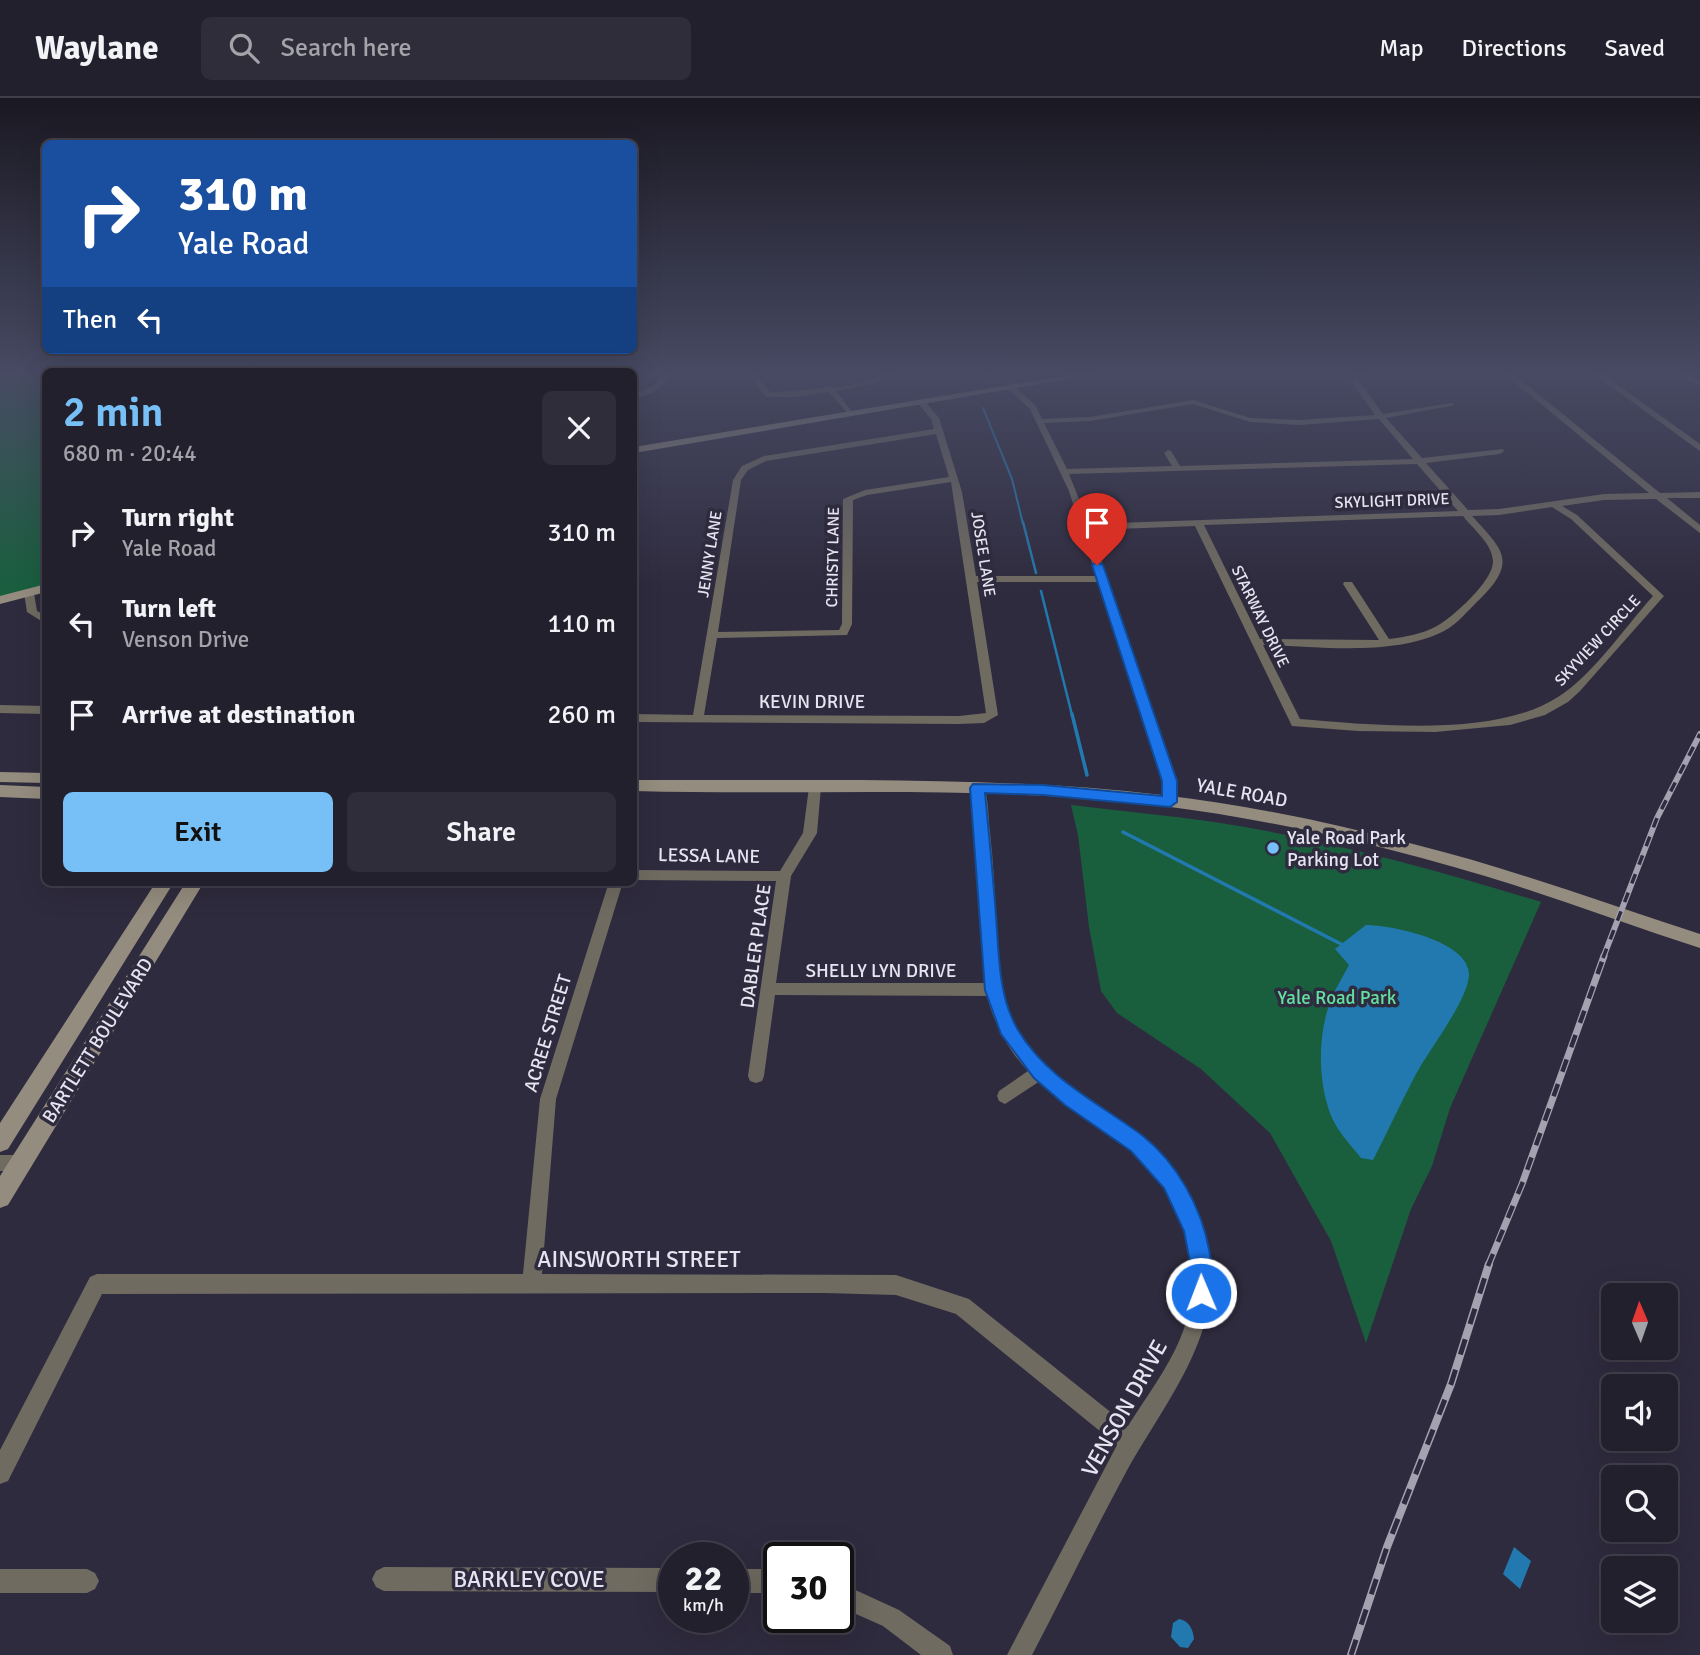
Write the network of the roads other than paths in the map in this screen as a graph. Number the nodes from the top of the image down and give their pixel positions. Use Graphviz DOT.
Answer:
graph roads {
  1 [pos="665,445"];
  2 [pos="851,445"];
  3 [pos="943,445"];
  4 [pos="1052,445"];
  5 [pos="1406,445"];
  6 [pos="1595,445"];
  7 [pos="637,449"];
  8 [pos="1500,451"];
  9 [pos="1168,453"];
  10 [pos="1421,461"];
  11 [pos="1178,469"];
  12 [pos="1065,472"];
  13 [pos="954,479"];
  14 [pos="1657,495"];
  15 [pos="1700,495"];
  16 [pos="1555,505"];
  17 [pos="1467,513"];
  18 [pos="1198,523"];
  19 [pos="1085,527"];
  20 [pos="1700,530"];
  21 [pos="972,579"];
  22 [pos="1102,579"];
  23 [pos="1348,584"];
  24 [pos="42,589"];
  25 [pos="29,593"];
  26 [pos="0,600"];
  27 [pos="42,618"];
  28 [pos="712,635"];
  29 [pos="1257,642"];
  30 [pos="1386,642"];
  31 [pos="0,709"];
  32 [pos="42,710"];
  33 [pos="989,717"];
  34 [pos="637,718"];
  35 [pos="698,718"];
  36 [pos="1296,723"];
  37 [pos="0,776"];
  38 [pos="42,778"];
  39 [pos="637,786"];
  40 [pos="815,787"];
  41 [pos="978,788"];
  42 [pos="0,791"];
  43 [pos="42,793"];
  44 [pos="1170,802"];
  45 [pos="637,875"];
  46 [pos="784,876"];
  47 [pos="162,886"];
  48 [pos="192,886"];
  49 [pos="615,886"];
  50 [pos="1700,941"];
  51 [pos="108,970"];
  52 [pos="140,970"];
  53 [pos="768,989"];
  54 [pos="994,990"];
  55 [pos="1040,1072"];
  56 [pos="756,1076"];
  57 [pos="1005,1096"];
  58 [pos="0,1142"];
  59 [pos="0,1163"];
  60 [pos="21,1163"];
  61 [pos="0,1197"];
  62 [pos="532,1283"];
  63 [pos="1131,1441"];
  64 [pos="0,1473"];
  65 [pos="384,1579"];
  66 [pos="658,1580"];
  67 [pos="0,1581"];
  68 [pos="87,1581"];
  69 [pos="854,1601"];
  70 [pos="941,1655"];
  71 [pos="1018,1655"];
  1 -- 7 [label="main road"];
  2 -- 28 [label="street, JENNY LANE"];
  3 -- 13 [label="street, JOSEE LANE"];
  4 -- 12 [label="street"];
  5 -- 10 [label="street"];
  6 -- 14 [label="street"];
  8 -- 10 [label="street"];
  9 -- 11 [label="street"];
  10 -- 11 [label="street"];
  10 -- 17 [label="street"];
  11 -- 12 [label="street"];
  12 -- 19 [label="street"];
  13 -- 21 [label="street, JOSEE LANE"];
  13 -- 28 [label="street, CHRISTY LANE"];
  14 -- 15 [label="street, SKYLIGHT DRIVE"];
  14 -- 16 [label="street, SKYLIGHT DRIVE"];
  14 -- 20 [label="street"];
  16 -- 17 [label="street, SKYLIGHT DRIVE"];
  16 -- 36 [label="street, SKYVIEW CIRCLE"];
  17 -- 18 [label="street, SKYLIGHT DRIVE"];
  17 -- 30 [label="street"];
  18 -- 19 [label="street, SKYLIGHT DRIVE"];
  18 -- 29 [label="street, STARWAY DRIVE"];
  19 -- 22 [label="street"];
  21 -- 22 [label="street"];
  21 -- 33 [label="street, JOSEE LANE"];
  22 -- 44 [label="street"];
  23 -- 30 [label="street"];
  24 -- 25 [label="main road"];
  25 -- 26 [label="main road"];
  25 -- 27 [label="street"];
  28 -- 35 [label="street, JENNY LANE"];
  29 -- 30 [label="street"];
  29 -- 36 [label="street, STARWAY DRIVE"];
  31 -- 32 [label="street"];
  33 -- 35 [label="street, KEVIN DRIVE"];
  34 -- 35 [label="street, KEVIN DRIVE"];
  37 -- 38 [label="main road"];
  39 -- 40 [label="main road, YALE ROAD"];
  40 -- 41 [label="main road, YALE ROAD"];
  40 -- 46 [label="street, DABLER PLACE"];
  41 -- 44 [label="main road, YALE ROAD"];
  41 -- 54 [label="street, VENSON DRIVE"];
  42 -- 43 [label="main road"];
  44 -- 50 [label="main road, YALE ROAD"];
  45 -- 46 [label="street, LESSA LANE"];
  46 -- 53 [label="street, DABLER PLACE"];
  47 -- 51 [label="main road, BARTLETT BOULEVARD"];
  48 -- 52 [label="main road, BARTLETT BOULEVARD"];
  49 -- 62 [label="street, ACREE STREET"];
  51 -- 52 [label="main road"];
  51 -- 58 [label="main road, BARTLETT BOULEVARD"];
  52 -- 60 [label="main road, BARTLETT BOULEVARD"];
  53 -- 54 [label="street, SHELLY LYN DRIVE"];
  53 -- 56 [label="street, DABLER PLACE"];
  54 -- 55 [label="street, VENSON DRIVE"];
  55 -- 57 [label="street"];
  55 -- 63 [label="street, VENSON DRIVE"];
  59 -- 60 [label="street"];
  60 -- 61 [label="main road, BARTLETT BOULEVARD"];
  62 -- 63 [label="street, AINSWORTH STREET"];
  62 -- 64 [label="street, AINSWORTH STREET"];
  63 -- 71 [label="street, VENSON DRIVE"];
  65 -- 66 [label="street, BARKLEY COVE"];
  67 -- 68 [label="street"];
  69 -- 70 [label="street"];
}
